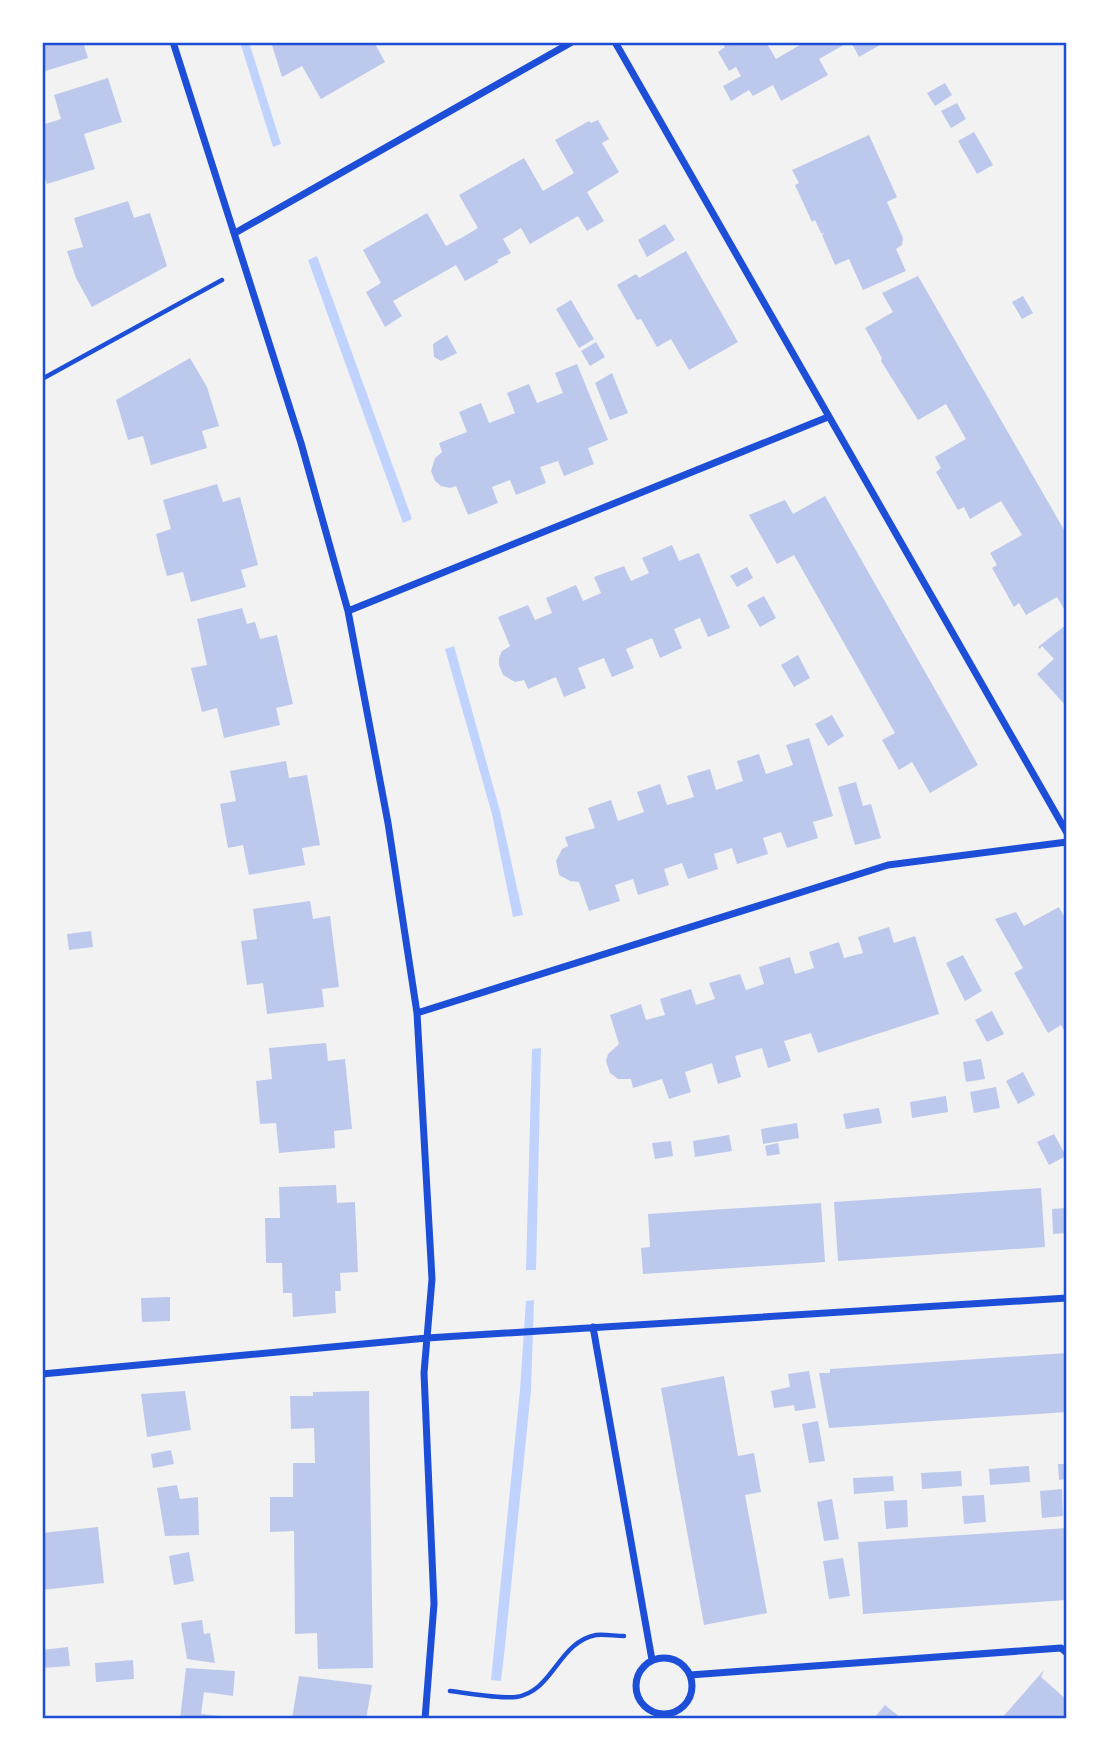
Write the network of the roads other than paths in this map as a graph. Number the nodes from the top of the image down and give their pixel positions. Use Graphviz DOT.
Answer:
graph roads {
  1 [pos="173,42"];
  2 [pos="572,42"];
  3 [pos="615,42"];
  4 [pos="235,233"];
  5 [pos="828,417"];
  6 [pos="348,611"];
  7 [pos="1067,833"];
  8 [pos="1067,842"];
  9 [pos="417,1013"];
  10 [pos="1067,1298"];
  11 [pos="593,1327"];
  12 [pos="427,1338"];
  13 [pos="42,1374"];
  14 [pos="1067,1653"];
  15 [pos="652,1660"];
  16 [pos="690,1675"];
  17 [pos="672,1717"];
  18 [pos="425,1719"];
  1 -- 4 [label="street"];
  2 -- 4 [label="street"];
  3 -- 5 [label="street"];
  4 -- 6 [label="street"];
  5 -- 6 [label="street"];
  5 -- 7 [label="street"];
  6 -- 9 [label="street"];
  8 -- 9 [label="street"];
  9 -- 12 [label="street"];
  10 -- 11 [label="street"];
  11 -- 12 [label="street"];
  11 -- 15 [label="street"];
  12 -- 13 [label="street"];
  12 -- 18 [label="street"];
  14 -- 16 [label="street"];
  15 -- 16 [label="street"];
  15 -- 17 [label="street"];
  16 -- 17 [label="street"];
}
